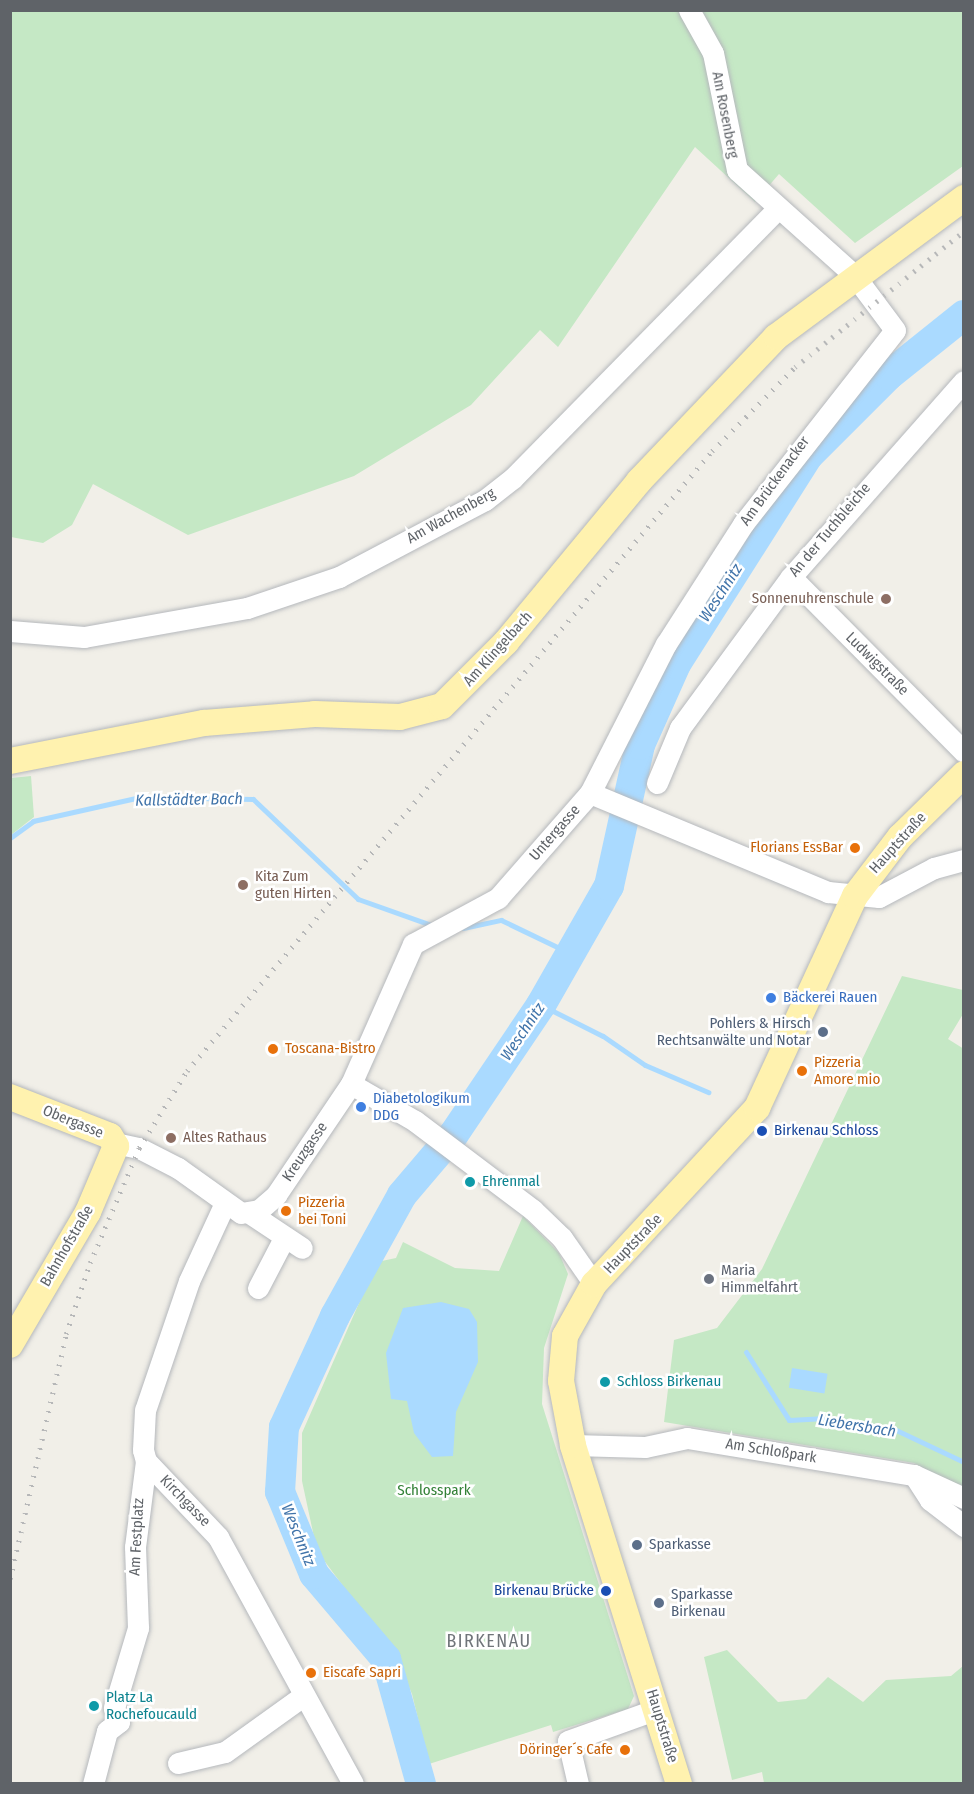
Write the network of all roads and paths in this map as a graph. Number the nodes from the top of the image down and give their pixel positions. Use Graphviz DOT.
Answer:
graph roads {
  1 [pos="689,10"];
  2 [pos="963,198"];
  3 [pos="778,208"];
  4 [pos="854,275"];
  5 [pos="963,381"];
  6 [pos="791,577"];
  7 [pos="10,631"];
  8 [pos="963,752"];
  9 [pos="10,761"];
  10 [pos="963,774"];
  11 [pos="657,783"];
  12 [pos="590,793"];
  13 [pos="963,860"];
  14 [pos="855,896"];
  15 [pos="351,1084"];
  16 [pos="10,1097"];
  17 [pos="115,1143"];
  18 [pos="225,1203"];
  19 [pos="251,1214"];
  20 [pos="594,1284"];
  21 [pos="258,1288"];
  22 [pos="10,1345"];
  23 [pos="573,1445"];
  24 [pos="146,1461"];
  25 [pos="914,1475"];
  26 [pos="963,1498"];
  27 [pos="963,1526"];
  28 [pos="303,1696"];
  29 [pos="657,1709"];
  30 [pos="178,1763"];
  31 [pos="352,1783"];
  32 [pos="93,1784"];
  33 [pos="578,1784"];
  34 [pos="680,1784"];
  1 -- 3 [label="street, Am Rosenberg"];
  2 -- 4 [label="main road, Am Klingelbach"];
  3 -- 4 [label="street, Am Brückenacker"];
  3 -- 7 [label="street, Am Wachenberg"];
  4 -- 9 [label="main road, Am Klingelbach"];
  4 -- 12 [label="street, Am Brückenacker"];
  5 -- 6 [label="street, An der Tuchbleiche"];
  6 -- 8 [label="street, Ludwigstraße"];
  6 -- 11 [label="street, An der Tuchbleiche"];
  10 -- 14 [label="main road, Hauptstraße"];
  12 -- 14 [label="street, Untergasse"];
  12 -- 15 [label="street, Untergasse"];
  13 -- 14 [label="street, Untergasse"];
  14 -- 20 [label="main road, Hauptstraße"];
  15 -- 19 [label="street, Kreuzgasse"];
  15 -- 20 [label="street"];
  16 -- 17 [label="main road, Obergasse"];
  17 -- 18 [label="street, Obergasse"];
  17 -- 22 [label="main road, Bahnhofstraße"];
  18 -- 19 [label="street"];
  18 -- 24 [label="street"];
  19 -- 21 [label="street"];
  20 -- 23 [label="main road, Hauptstraße"];
  23 -- 25 [label="street, Am Schloßpark"];
  23 -- 29 [label="main road, Hauptstraße"];
  24 -- 28 [label="street, Kirchgasse"];
  24 -- 32 [label="street, Am Festplatz"];
  25 -- 26 [label="street, Am Schloßpark"];
  25 -- 27 [label="street"];
  28 -- 30 [label="street"];
  28 -- 31 [label="street, Kirchgasse"];
  29 -- 33 [label="street"];
  29 -- 34 [label="main road, Hauptstraße"];
}
